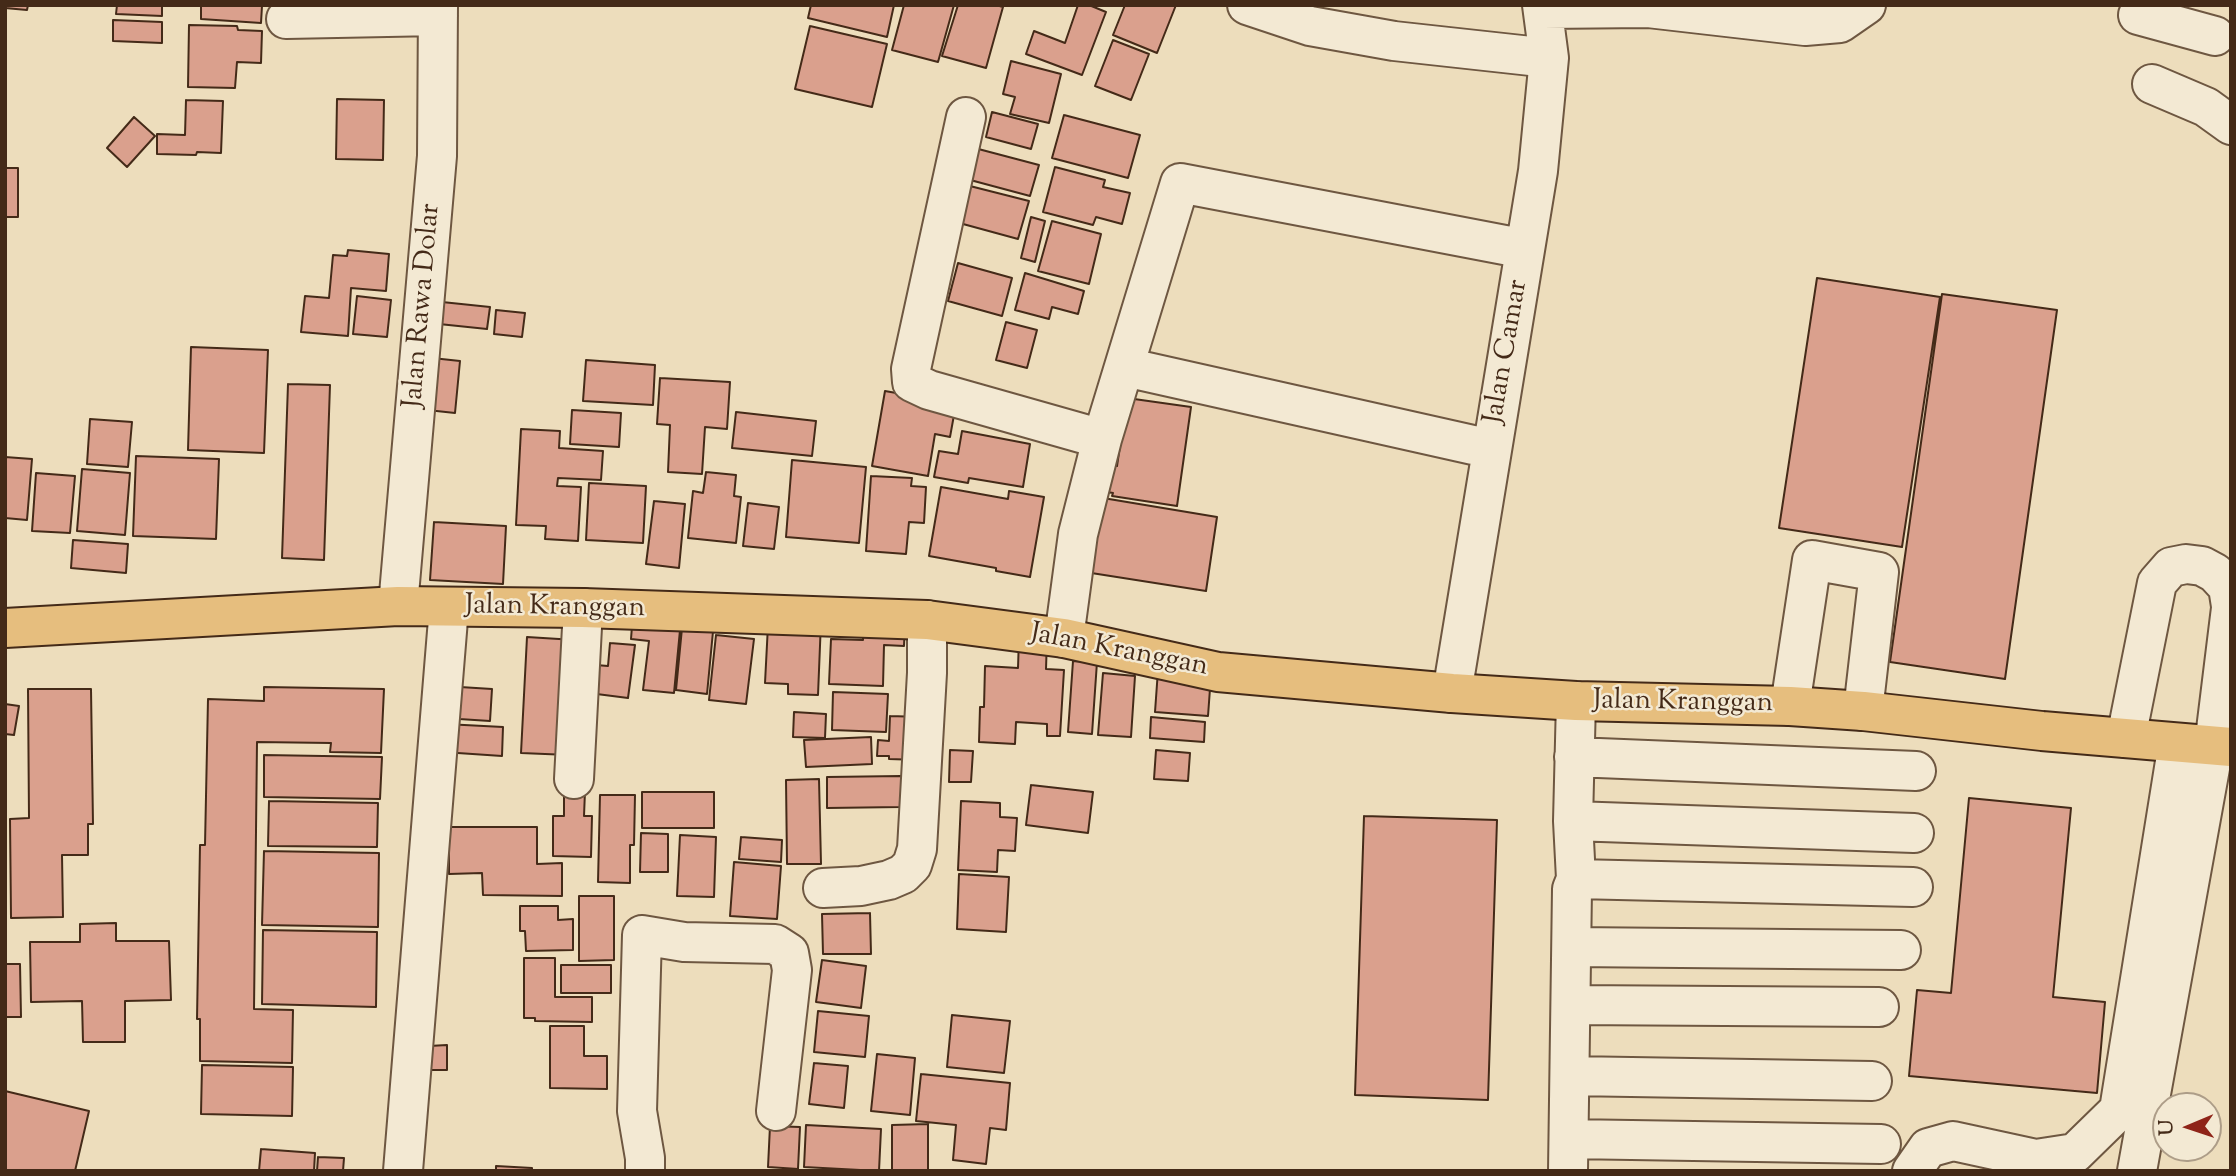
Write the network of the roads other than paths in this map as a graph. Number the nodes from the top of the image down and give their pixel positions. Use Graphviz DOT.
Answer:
graph roads {
  1 [pos="1247,5"];
  2 [pos="1866,5"];
  3 [pos="1542,7"];
  4 [pos="438,11"];
  5 [pos="2176,14"];
  6 [pos="2138,15"];
  7 [pos="286,19"];
  8 [pos="2215,36"];
  9 [pos="1549,58"];
  10 [pos="2152,84"];
  11 [pos="966,117"];
  12 [pos="2231,125"];
  13 [pos="1515,247"];
  14 [pos="1125,368"];
  15 [pos="1102,439"];
  16 [pos="1473,445"];
  17 [pos="398,606"];
  18 [pos="449,607"];
  19 [pos="2231,607"];
  20 [pos="583,608"];
  21 [pos="927,620"];
  22 [pos="5,628"];
  23 [pos="1064,638"];
  24 [pos="1451,693"];
  25 [pos="1576,701"];
  26 [pos="1790,706"];
  27 [pos="1863,711"];
  28 [pos="2126,738"];
  29 [pos="2208,745"];
  30 [pos="1574,757"];
  31 [pos="1916,771"];
  32 [pos="574,779"];
  33 [pos="1573,821"];
  34 [pos="1914,833"];
  35 [pos="1576,879"];
  36 [pos="1913,887"];
  37 [pos="822,888"];
  38 [pos="1572,947"];
  39 [pos="1901,950"];
  40 [pos="1572,1005"];
  41 [pos="1879,1007"];
  42 [pos="1571,1076"];
  43 [pos="1872,1082"];
  44 [pos="776,1111"];
  45 [pos="1881,1144"];
  46 [pos="1569,1155"];
  47 [pos="403,1171"];
  48 [pos="645,1171"];
  49 [pos="1912,1171"];
  50 [pos="2137,1171"];
  1 -- 9 [label="street"];
  2 -- 3 [label="street, Jalan Camar"];
  3 -- 9 [label="street, Jalan Camar"];
  4 -- 7 [label="street"];
  4 -- 17 [label="street, Jalan Rawa Dolar"];
  5 -- 6 [label="street"];
  5 -- 8 [label="street"];
  9 -- 24 [label="street, Jalan Camar"];
  10 -- 12 [label="street"];
  11 -- 15 [label="street"];
  13 -- 14 [label="street"];
  14 -- 15 [label="street"];
  14 -- 16 [label="street"];
  15 -- 23 [label="street"];
  17 -- 18 [label="main road, Jalan Kranggan"];
  17 -- 22 [label="main road, Jalan Kranggan"];
  18 -- 20 [label="main road, Jalan Kranggan"];
  18 -- 47 [label="street"];
  19 -- 28 [label="street"];
  19 -- 29 [label="street"];
  20 -- 21 [label="main road, Jalan Kranggan"];
  20 -- 32 [label="street"];
  21 -- 23 [label="main road, Jalan Kranggan"];
  21 -- 37 [label="street"];
  23 -- 24 [label="main road, Jalan Kranggan"];
  24 -- 25 [label="main road, Jalan Kranggan"];
  25 -- 26 [label="main road, Jalan Kranggan"];
  25 -- 30 [label="street"];
  26 -- 27 [label="main road, Jalan Kranggan"];
  26 -- 27 [label="street"];
  27 -- 28 [label="main road, Jalan Kranggan"];
  28 -- 29 [label="main road, Jalan Kranggan"];
  29 -- 49 [label="street"];
  29 -- 50 [label="street"];
  30 -- 31 [label="street"];
  30 -- 33 [label="street"];
  33 -- 34 [label="street"];
  33 -- 35 [label="street"];
  35 -- 36 [label="street"];
  35 -- 38 [label="street"];
  38 -- 39 [label="street"];
  38 -- 40 [label="street"];
  40 -- 41 [label="street"];
  40 -- 42 [label="street"];
  42 -- 43 [label="street"];
  42 -- 46 [label="street"];
  44 -- 48 [label="street"];
  45 -- 46 [label="street"];
}
